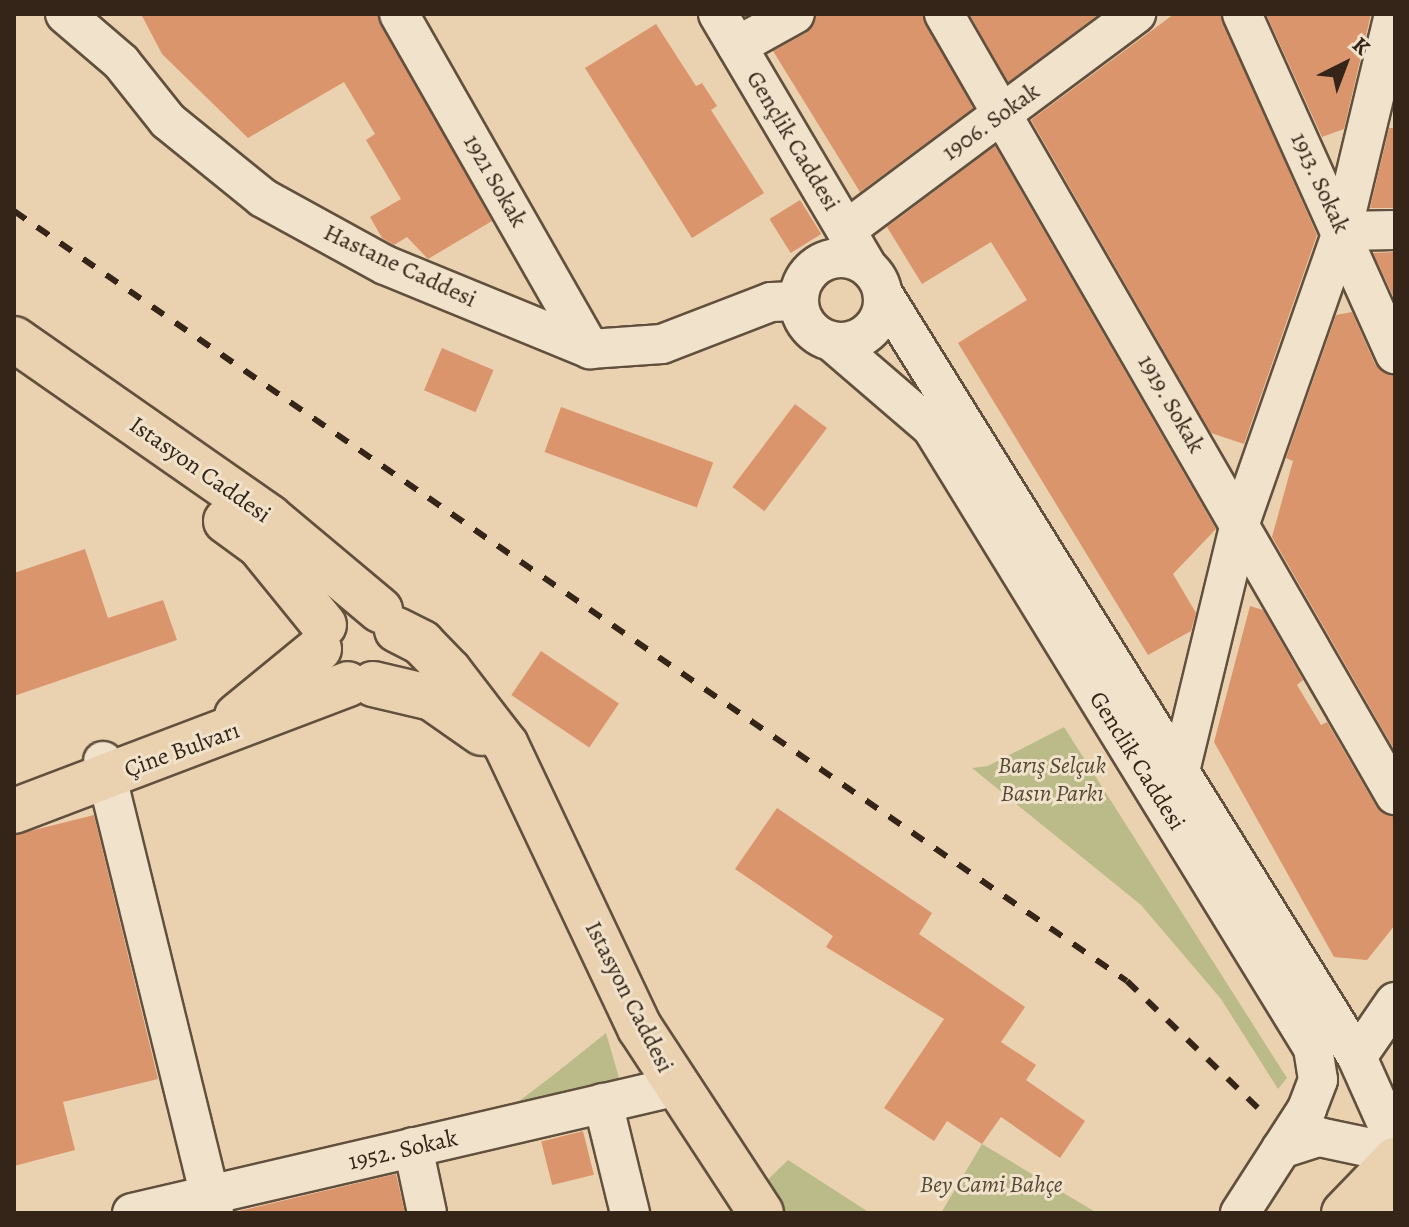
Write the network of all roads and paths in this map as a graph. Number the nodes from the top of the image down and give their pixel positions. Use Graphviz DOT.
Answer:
graph roads {
  1 [pos="65,14"];
  2 [pos="399,14"];
  3 [pos="718,14"];
  4 [pos="795,14"];
  5 [pos="944,14"];
  6 [pos="1136,14"];
  7 [pos="1242,14"];
  8 [pos="1394,14"];
  9 [pos="737,46"];
  10 [pos="1003,113"];
  11 [pos="846,230"];
  12 [pos="1395,230"];
  13 [pos="1342,231"];
  14 [pos="875,281"];
  15 [pos="799,301"];
  16 [pos="14,339"];
  17 [pos="831,341"];
  18 [pos="590,349"];
  19 [pos="1395,354"];
  20 [pos="14,373"];
  21 [pos="1240,523"];
  22 [pos="388,620"];
  23 [pos="321,637"];
  24 [pos="360,684"];
  25 [pos="519,767"];
  26 [pos="1181,767"];
  27 [pos="105,769"];
  28 [pos="14,792"];
  29 [pos="1395,795"];
  30 [pos="14,811"];
  31 [pos="1395,1002"];
  32 [pos="1357,1057"];
  33 [pos="674,1087"];
  34 [pos="603,1103"];
  35 [pos="1395,1142"];
  36 [pos="413,1147"];
  37 [pos="1281,1149"];
  38 [pos="1395,1153"];
  39 [pos="1395,1160"];
  40 [pos="212,1205"];
  41 [pos="132,1213"];
  42 [pos="427,1213"];
  43 [pos="630,1213"];
  44 [pos="761,1213"];
  45 [pos="1240,1213"];
  46 [pos="1344,1213"];
  1 -- 18 [label="street, Hastane Caddesi"];
  2 -- 18 [label="street, 1921 Sokak"];
  3 -- 9 [label="street, Gençlik Caddesi"];
  4 -- 9 [label="street"];
  5 -- 10 [label="street, 1919. Sokak"];
  6 -- 10 [label="street, 1906. Sokak"];
  7 -- 13 [label="street, 1913. Sokak"];
  8 -- 13 [label="street"];
  9 -- 11 [label="street, Gençlik Caddesi"];
  10 -- 11 [label="street, 1906. Sokak"];
  10 -- 21 [label="street, 1919. Sokak"];
  11 -- 14 [label="street, Gençlik Caddesi"];
  12 -- 13 [label="street"];
  13 -- 19 [label="street, 1913. Sokak"];
  13 -- 21 [label="street"];
  14 -- 15 [label="street"];
  14 -- 17 [label="street"];
  14 -- 26 [label="street, Genclik Caddesi"];
  15 -- 17 [label="street"];
  15 -- 18 [label="street, Hastane Caddesi"];
  16 -- 22 [label="main road, Istasyon Caddesi"];
  17 -- 37 [label="street, Genclik Caddesi"];
  20 -- 23 [label="main road"];
  21 -- 26 [label="street"];
  21 -- 29 [label="street, 1919. Sokak"];
  22 -- 23 [label="main road, Çine Bulvarı"];
  22 -- 24 [label="main road"];
  22 -- 25 [label="main road, Istasyon Caddesi"];
  23 -- 24 [label="main road"];
  23 -- 27 [label="main road, Çine Bulvarı"];
  24 -- 25 [label="main road"];
  24 -- 27 [label="main road, Çine Bulvarı"];
  25 -- 33 [label="main road, Istasyon Caddesi"];
  26 -- 32 [label="street, Genclik Caddesi"];
  27 -- 28 [label="main road, Çine Bulvarı"];
  27 -- 30 [label="main road, Çine Bulvarı"];
  27 -- 40 [label="street"];
  31 -- 32 [label="street"];
  32 -- 35 [label="street, Genclik Caddesi"];
  33 -- 34 [label="street, 1952. Sokak"];
  33 -- 44 [label="main road, Istasyon Caddesi"];
  34 -- 36 [label="street, 1952. Sokak"];
  34 -- 43 [label="street"];
  36 -- 40 [label="street, 1952. Sokak"];
  36 -- 42 [label="street"];
  37 -- 38 [label="street"];
  37 -- 45 [label="street, Genclik Caddesi"];
  39 -- 46 [label="main road"];
  40 -- 41 [label="street, 1952. Sokak"];
}
